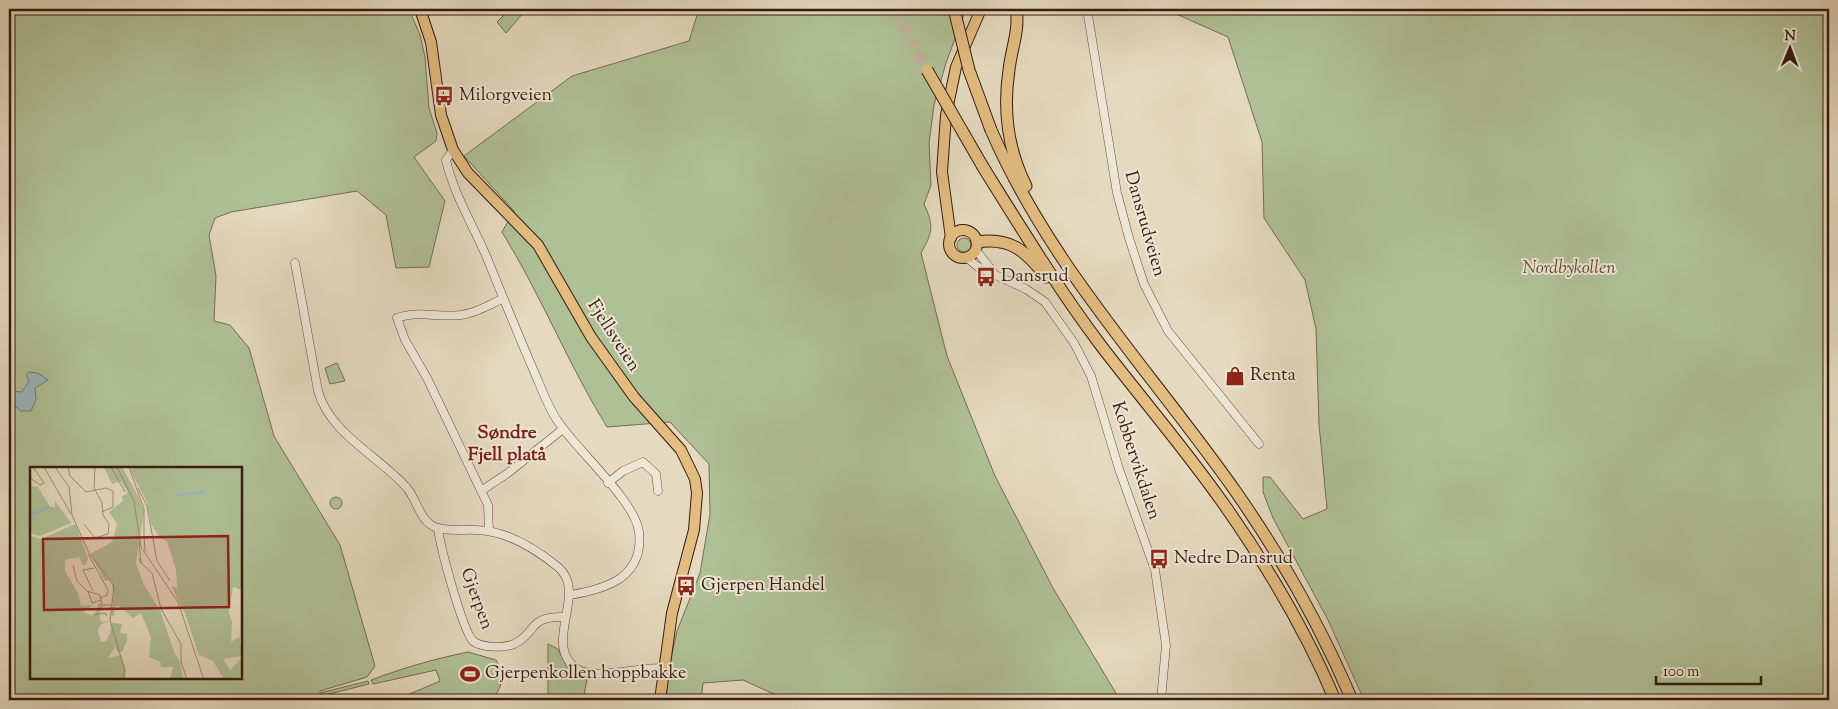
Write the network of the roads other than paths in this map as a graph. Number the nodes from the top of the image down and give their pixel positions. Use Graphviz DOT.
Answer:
graph roads {
  1 [pos="420,9"];
  2 [pos="954,9"];
  3 [pos="1016,9"];
  4 [pos="1087,9"];
  5 [pos="981,10"];
  6 [pos="927,70"];
  7 [pos="453,150"];
  8 [pos="948,213"];
  9 [pos="963,231"];
  10 [pos="951,238"];
  11 [pos="976,246"];
  12 [pos="967,258"];
  13 [pos="1060,258"];
  14 [pos="295,263"];
  15 [pos="994,273"];
  16 [pos="502,300"];
  17 [pos="1101,346"];
  18 [pos="564,428"];
  19 [pos="1259,444"];
  20 [pos="608,483"];
  21 [pos="481,491"];
  22 [pos="658,491"];
  23 [pos="438,528"];
  24 [pos="489,531"];
  25 [pos="570,595"];
  26 [pos="565,617"];
  27 [pos="663,668"];
  28 [pos="660,700"];
  29 [pos="1161,700"];
  30 [pos="1335,700"];
  31 [pos="1352,700"];
  1 -- 7 [label="main road, Fjellsveien"];
  2 -- 13 [label="highway, bridge"];
  3 -- 13 [label="highway"];
  4 -- 19 [label="street, Dansrudveien"];
  5 -- 8 [label="main road"];
  6 -- 17 [label="highway, bridge"];
  7 -- 16 [label="street"];
  7 -- 27 [label="main road, Fjellsveien"];
  8 -- 9 [label="main road"];
  8 -- 10 [label="main road"];
  9 -- 10 [label="main road"];
  9 -- 11 [label="main road"];
  10 -- 12 [label="main road"];
  11 -- 12 [label="main road"];
  11 -- 15 [label="street, Kobbervikdalen"];
  11 -- 17 [label="highway"];
  12 -- 15 [label="street, Kobbervikdalen"];
  13 -- 31 [label="highway"];
  14 -- 23 [label="street"];
  15 -- 29 [label="street, Kobbervikdalen"];
  16 -- 18 [label="street"];
  16 -- 21 [label="street"];
  17 -- 30 [label="highway"];
  18 -- 20 [label="street"];
  18 -- 21 [label="street"];
  20 -- 22 [label="street"];
  20 -- 25 [label="street"];
  21 -- 24 [label="street"];
  23 -- 24 [label="street"];
  23 -- 26 [label="street, Gjerpen"];
  24 -- 25 [label="street"];
  25 -- 26 [label="street"];
  26 -- 27 [label="street"];
  27 -- 28 [label="main road, Fjellsveien"];
}
